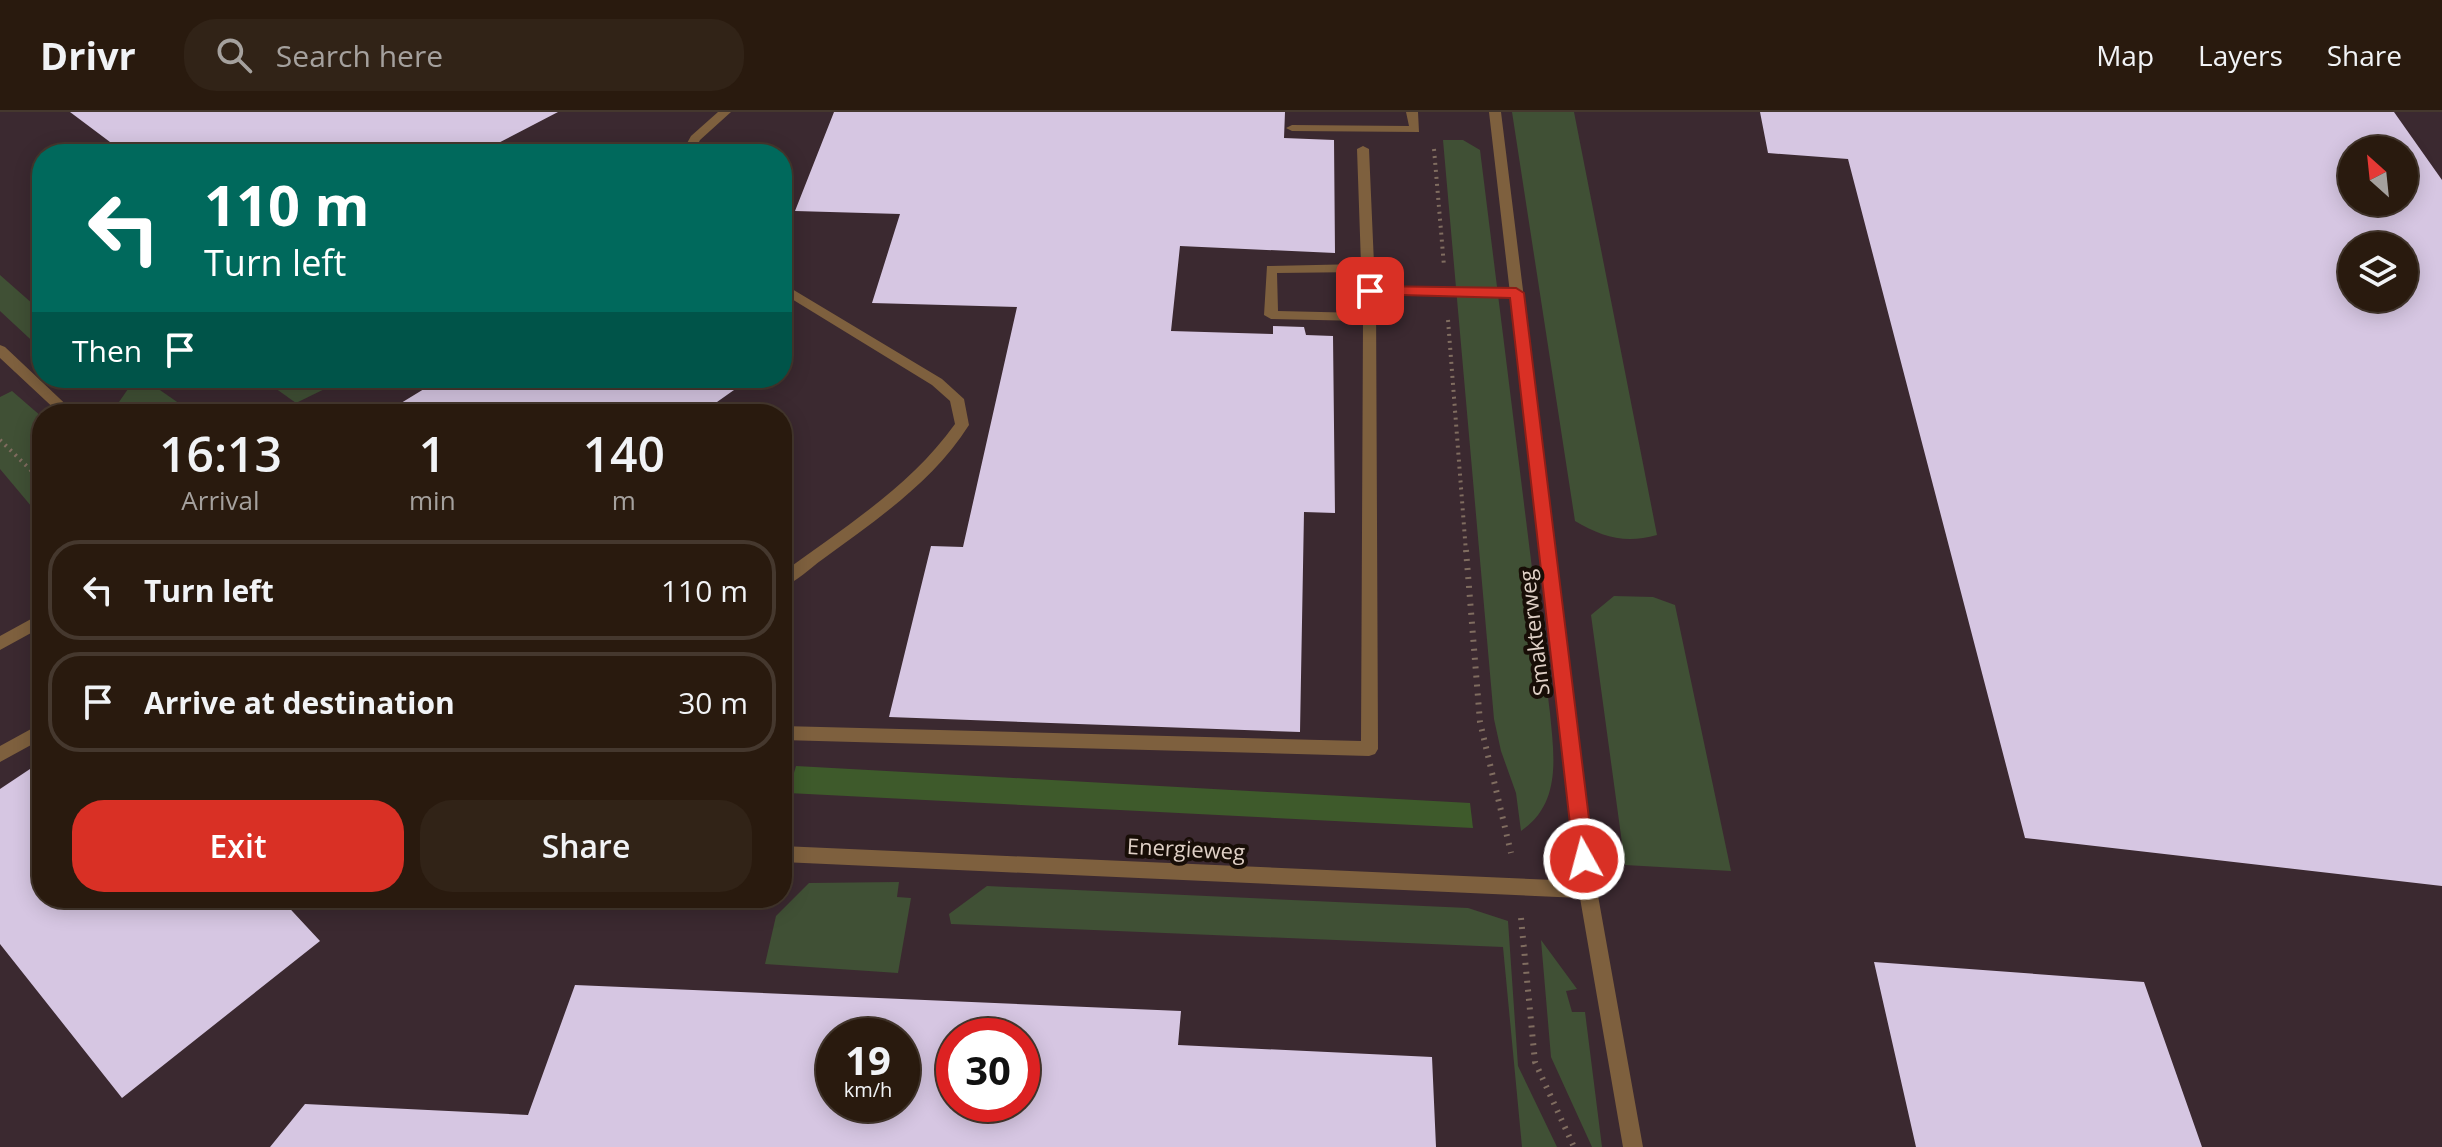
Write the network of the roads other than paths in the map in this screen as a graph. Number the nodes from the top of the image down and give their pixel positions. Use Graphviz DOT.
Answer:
graph roads {
  1 [pos="725,112"];
  2 [pos="1412,112"];
  3 [pos="1495,112"];
  4 [pos="1292,128"];
  5 [pos="692,144"];
  6 [pos="1363,149"];
  7 [pos="1369,268"];
  8 [pos="1370,291"];
  9 [pos="792,293"];
  10 [pos="1516,293"];
  11 [pos="1370,317"];
  12 [pos="0,350"];
  13 [pos="32,380"];
  14 [pos="41,388"];
  15 [pos="58,404"];
  16 [pos="792,573"];
  17 [pos="32,625"];
  18 [pos="0,644"];
  19 [pos="792,733"];
  20 [pos="32,736"];
  21 [pos="0,755"];
  22 [pos="792,854"];
  23 [pos="1588,890"];
  24 [pos="1633,1147"];
  1 -- 5 [label="street"];
  2 -- 4 [label="street"];
  3 -- 10 [label="street, Smakterweg"];
  6 -- 7 [label="street"];
  7 -- 8 [label="street"];
  7 -- 11 [label="street"];
  8 -- 10 [label="street"];
  8 -- 11 [label="street"];
  9 -- 16 [label="street"];
  10 -- 23 [label="street, Smakterweg"];
  11 -- 19 [label="street"];
  12 -- 13 [label="street"];
  14 -- 15 [label="street"];
  17 -- 18 [label="street"];
  20 -- 21 [label="street"];
  22 -- 23 [label="street, Energieweg"];
  23 -- 24 [label="street, Smakterweg"];
}
